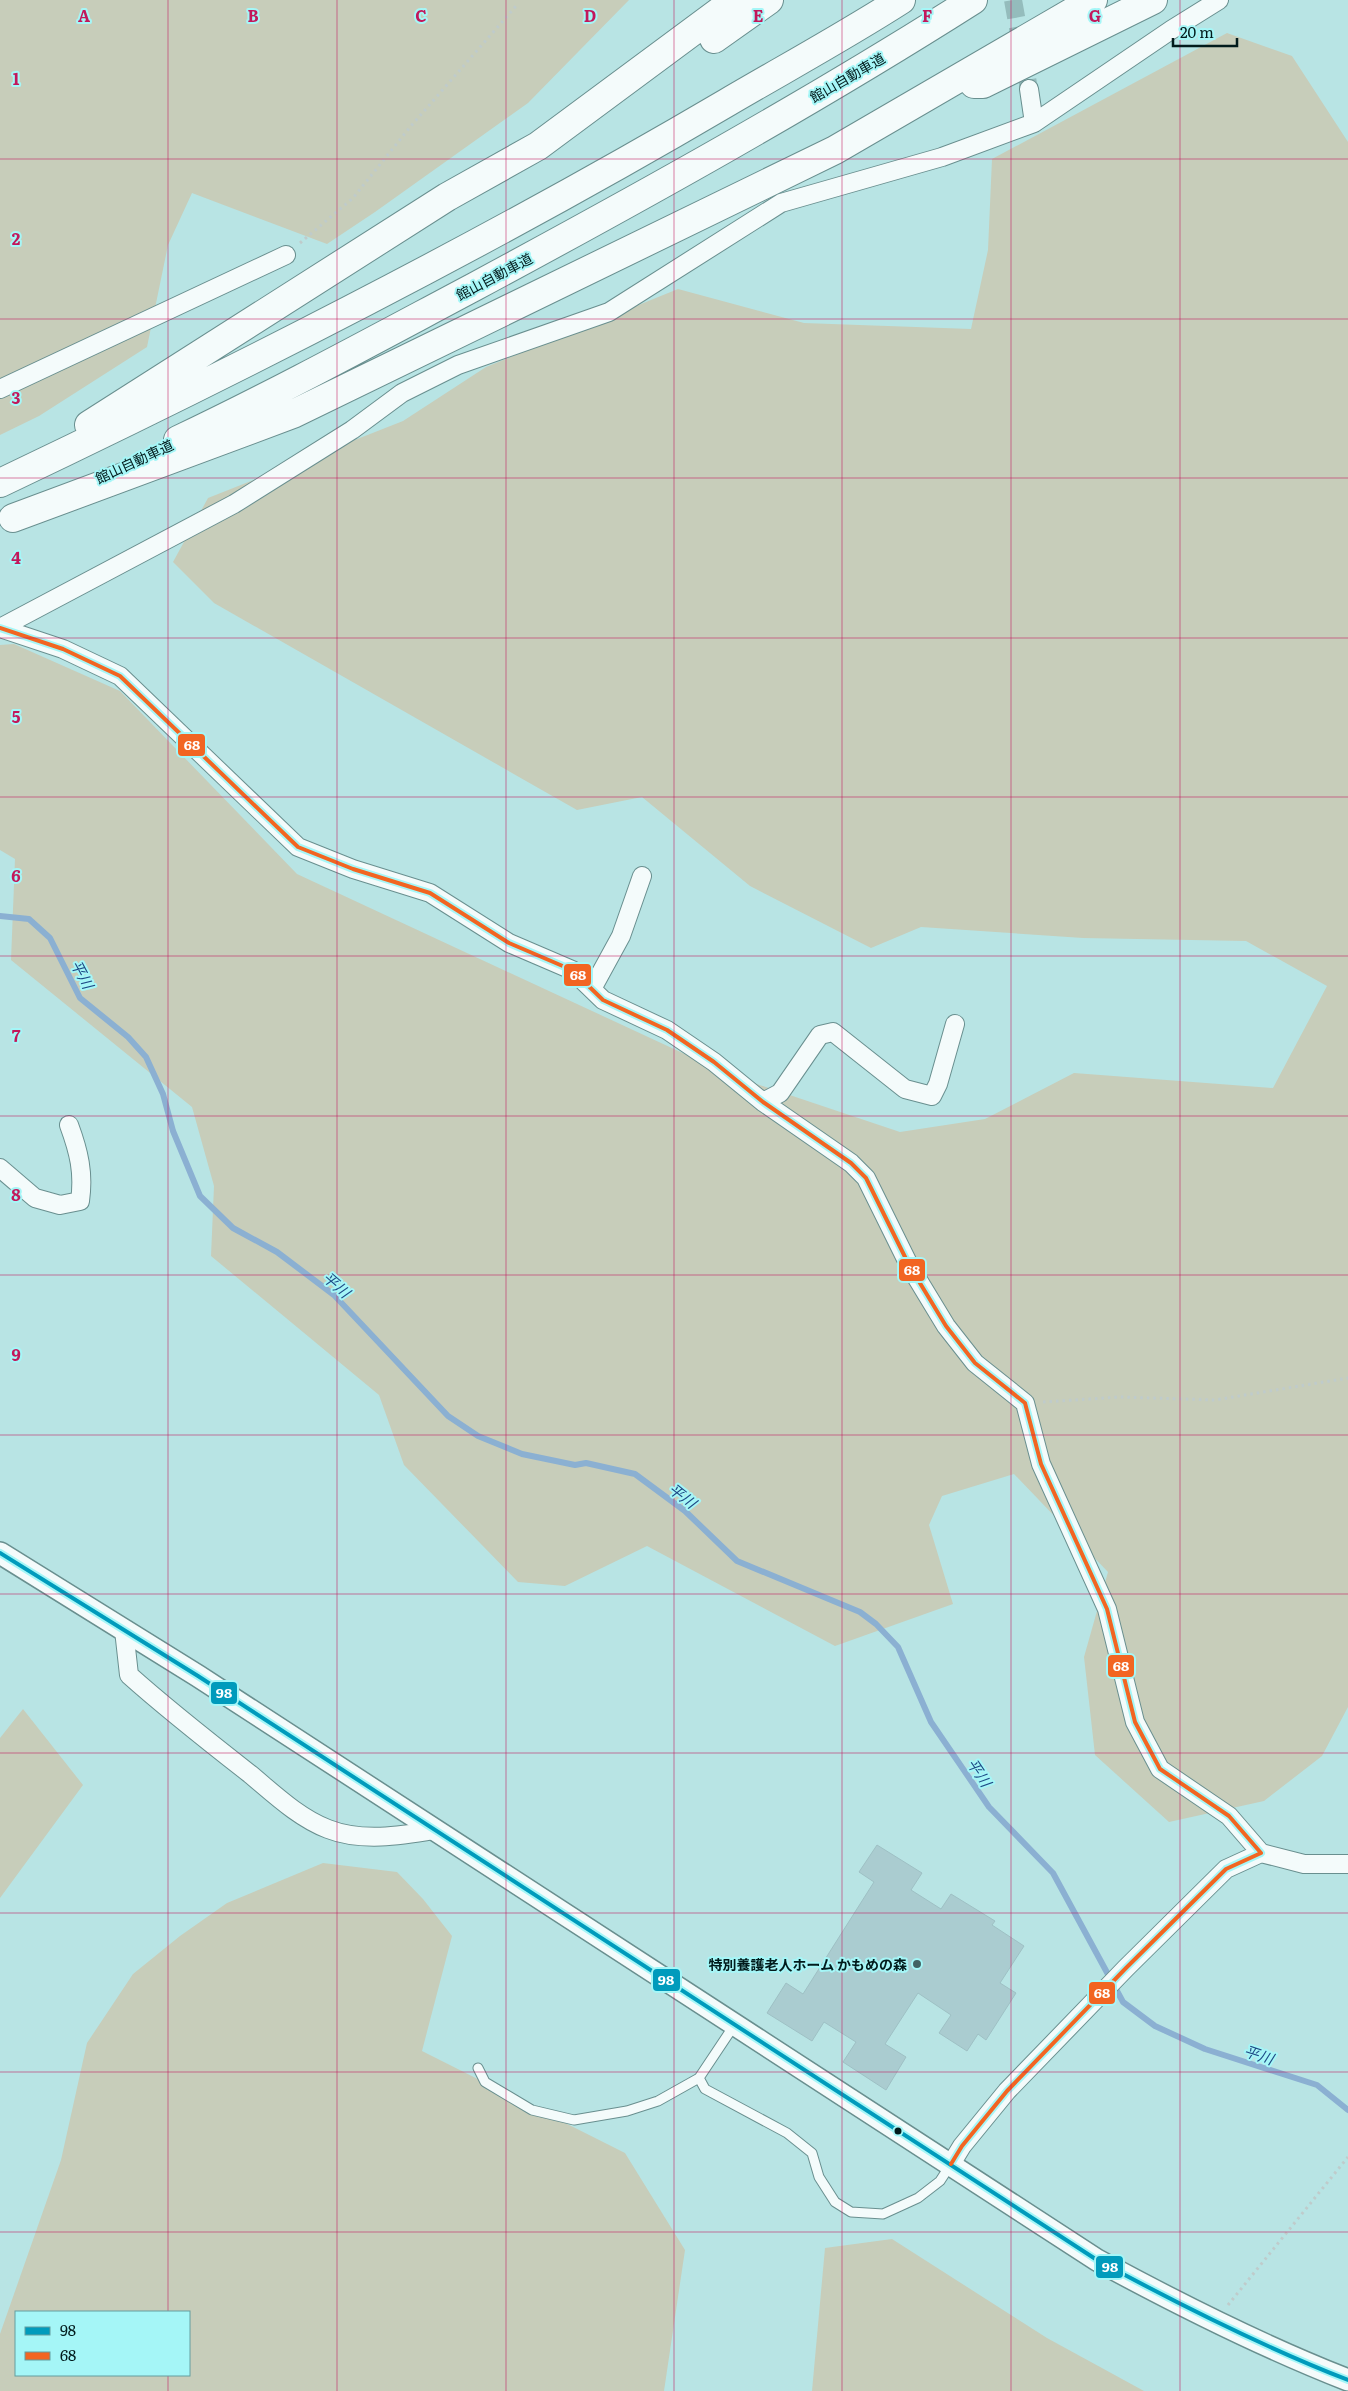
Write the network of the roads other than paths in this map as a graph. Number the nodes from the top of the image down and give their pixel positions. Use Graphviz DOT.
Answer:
graph roads {
  1 [pos="735,0"];
  2 [pos="769,0"];
  3 [pos="901,0"];
  4 [pos="973,0"];
  5 [pos="1093,0"];
  6 [pos="1153,0"];
  7 [pos="1219,0"];
  8 [pos="950,83"];
  9 [pos="1029,89"];
  10 [pos="1034,123"];
  11 [pos="538,146"];
  12 [pos="286,255"];
  13 [pos="0,389"];
  14 [pos="0,483"];
  15 [pos="7,521"];
  16 [pos="0,628"];
  17 [pos="642,876"];
  18 [pos="592,989"];
  19 [pos="955,1024"];
  20 [pos="762,1102"];
  21 [pos="69,1125"];
  22 [pos="0,1168"];
  23 [pos="0,1553"];
  24 [pos="124,1630"];
  25 [pos="434,1830"];
  26 [pos="1261,1853"];
  27 [pos="1348,1864"];
  28 [pos="735,2024"];
  29 [pos="478,2068"];
  30 [pos="699,2078"];
  31 [pos="951,2164"];
  32 [pos="1346,2383"];
  1 -- 11 [label="highway"];
  2 -- 11 [label="highway"];
  3 -- 14 [label="highway"];
  4 -- 15 [label="highway, 館山自動車道"];
  5 -- 8 [label="highway"];
  6 -- 8 [label="highway"];
  7 -- 10 [label="street"];
  8 -- 15 [label="highway"];
  9 -- 10 [label="street"];
  10 -- 16 [label="street"];
  11 -- 14 [label="highway"];
  12 -- 13 [label="street"];
  16 -- 18 [label="street"];
  17 -- 18 [label="street"];
  18 -- 20 [label="street"];
  19 -- 20 [label="street"];
  20 -- 26 [label="street"];
  21 -- 22 [label="street"];
  23 -- 24 [label="street"];
  24 -- 25 [label="street"];
  24 -- 25 [label="street"];
  25 -- 28 [label="street"];
  26 -- 27 [label="street"];
  26 -- 31 [label="street"];
  28 -- 30 [label="lane"];
  28 -- 31 [label="street"];
  29 -- 30 [label="lane"];
  30 -- 31 [label="lane"];
  31 -- 32 [label="street"];
}
